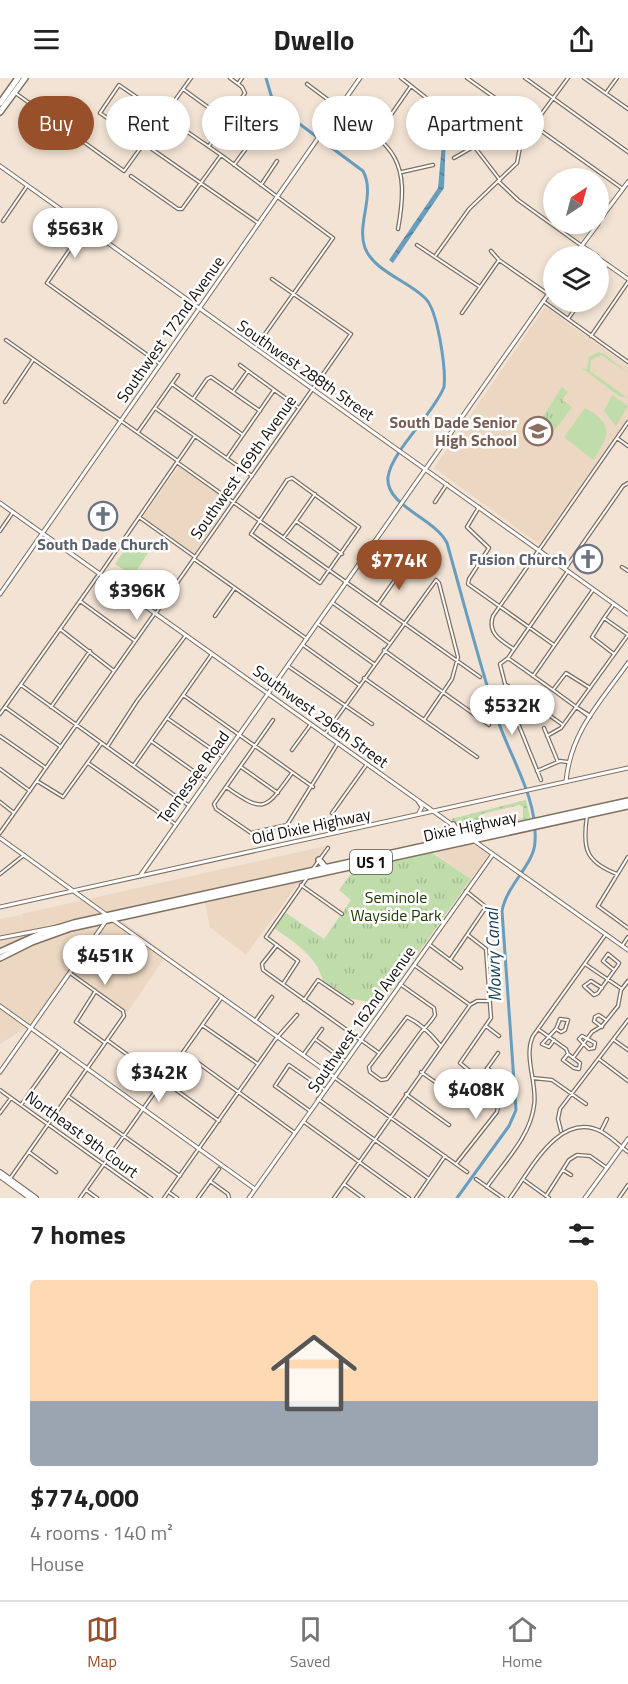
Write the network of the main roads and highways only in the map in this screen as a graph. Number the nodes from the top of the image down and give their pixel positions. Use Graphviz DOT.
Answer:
graph roads {
  1 [pos="18,78"];
  2 [pos="24,78"];
  3 [pos="0,103"];
  4 [pos="0,112"];
  5 [pos="628,801"];
  6 [pos="628,806"];
  7 [pos="588,812"];
  8 [pos="533,823"];
  9 [pos="453,825"];
  10 [pos="514,825"];
  11 [pos="467,835"];
  12 [pos="483,837"];
  13 [pos="456,838"];
  14 [pos="472,839"];
  15 [pos="482,846"];
  16 [pos="423,848"];
  17 [pos="319,860"];
  18 [pos="355,863"];
  19 [pos="326,867"];
  20 [pos="315,872"];
  21 [pos="308,876"];
  22 [pos="294,879"];
  23 [pos="240,886"];
  24 [pos="202,894"];
  25 [pos="210,897"];
  26 [pos="173,906"];
  27 [pos="142,907"];
  28 [pos="97,908"];
  29 [pos="94,918"];
  30 [pos="111,919"];
  31 [pos="1,955"];
  32 [pos="0,1174"];
  33 [pos="34,1198"];
  1 -- 3 [label="highway"];
  2 -- 4 [label="highway"];
  5 -- 7 [label="highway"];
  6 -- 7 [label="highway, Dixie Highway / US 1"];
  7 -- 8 [label="highway, Dixie Highway / US 1"];
  7 -- 8 [label="highway, Dixie Highway / US 1"];
  8 -- 10 [label="highway, Dixie Highway / US 1"];
  8 -- 12 [label="highway, Dixie Highway / US 1"];
  9 -- 13 [label="highway"];
  10 -- 11 [label="highway, Dixie Highway / US 1"];
  10 -- 14 [label="highway"];
  11 -- 13 [label="highway, Dixie Highway / US 1"];
  11 -- 16 [label="highway"];
  12 -- 14 [label="highway, Dixie Highway / US 1"];
  12 -- 15 [label="highway"];
  13 -- 16 [label="highway, Dixie Highway / US 1"];
  14 -- 16 [label="highway, Dixie Highway / US 1"];
  16 -- 18 [label="highway, Dixie Highway / US 1"];
  17 -- 19 [label="highway"];
  18 -- 19 [label="highway, US 1"];
  18 -- 20 [label="highway, US 1"];
  19 -- 20 [label="highway, US 1"];
  19 -- 21 [label="highway"];
  20 -- 21 [label="highway, US 1"];
  20 -- 22 [label="highway"];
  20 -- 23 [label="highway, US 1"];
  21 -- 22 [label="highway, US 1"];
  22 -- 25 [label="highway, US 1"];
  23 -- 24 [label="highway, US 1"];
  23 -- 25 [label="highway"];
  24 -- 26 [label="highway"];
  24 -- 27 [label="highway, US 1"];
  25 -- 26 [label="highway, US 1"];
  26 -- 30 [label="highway, US 1"];
  27 -- 30 [label="highway"];
  27 -- 30 [label="highway, US 1"];
  28 -- 29 [label="highway"];
  29 -- 30 [label="highway, US 1"];
  29 -- 31 [label="highway, US 1"];
  30 -- 31 [label="highway, US 1"];
  32 -- 33 [label="main road"];
}
